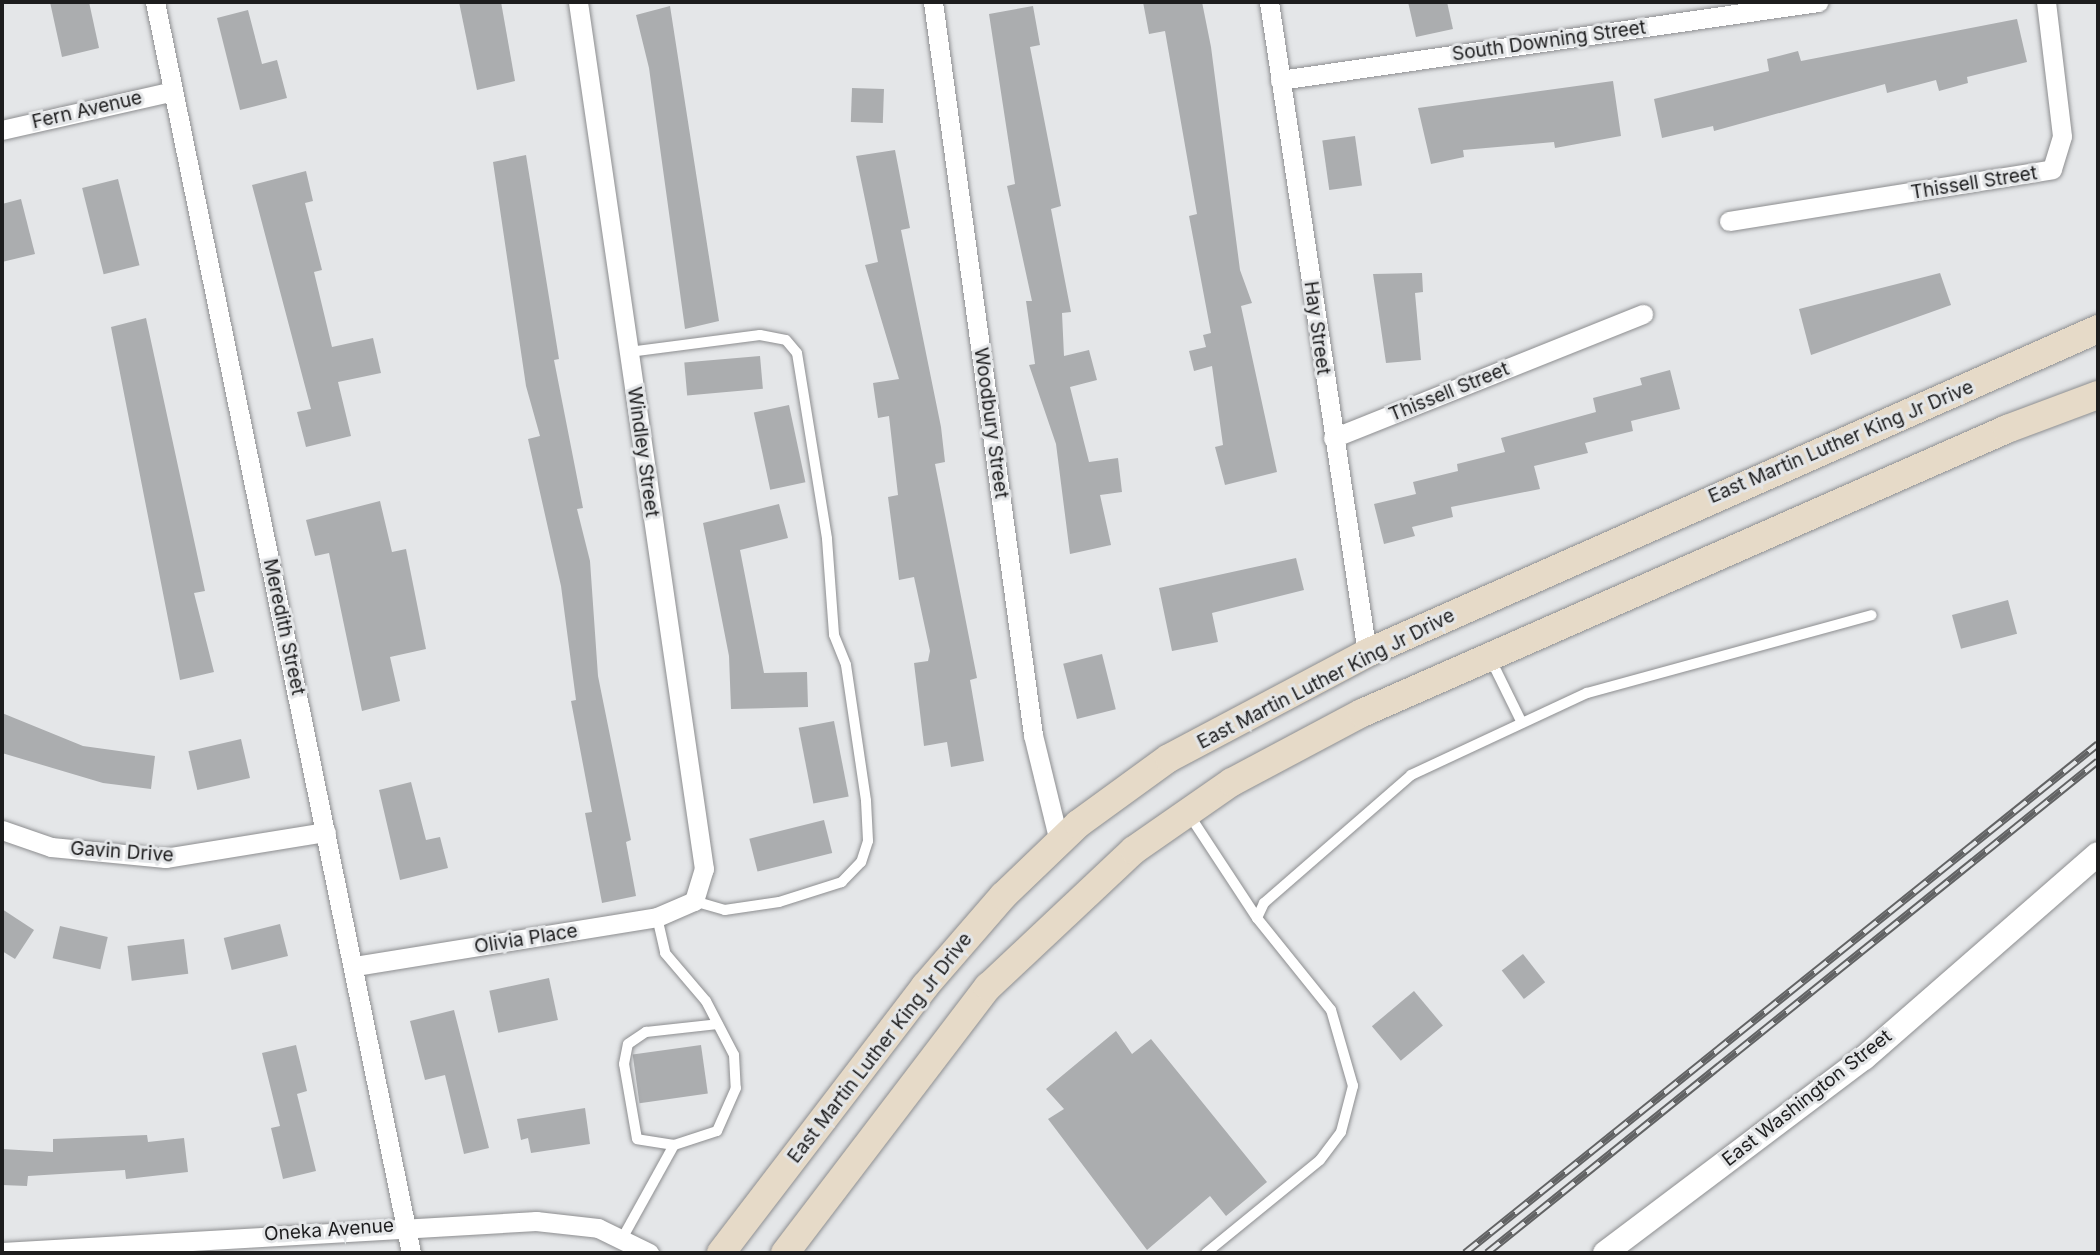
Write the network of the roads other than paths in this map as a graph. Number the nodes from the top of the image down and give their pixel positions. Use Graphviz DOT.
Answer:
graph roads {
  1 [pos="155,2"];
  2 [pos="578,2"];
  3 [pos="933,2"];
  4 [pos="1269,2"];
  5 [pos="1818,2"];
  6 [pos="2046,2"];
  7 [pos="1280,80"];
  8 [pos="173,91"];
  9 [pos="2,130"];
  10 [pos="1729,221"];
  11 [pos="1643,314"];
  12 [pos="2098,329"];
  13 [pos="629,352"];
  14 [pos="2098,395"];
  15 [pos="1334,438"];
  16 [pos="1872,615"];
  17 [pos="1367,653"];
  18 [pos="1489,657"];
  19 [pos="1522,723"];
  20 [pos="1187,813"];
  21 [pos="2,830"];
  22 [pos="326,832"];
  23 [pos="1059,842"];
  24 [pos="2098,854"];
  25 [pos="694,901"];
  26 [pos="657,917"];
  27 [pos="1257,918"];
  28 [pos="355,966"];
  29 [pos="718,1024"];
  30 [pos="674,1145"];
  31 [pos="405,1226"];
  32 [pos="623,1237"];
  33 [pos="2,1252"];
  34 [pos="411,1253"];
  35 [pos="649,1253"];
  36 [pos="721,1253"];
  37 [pos="785,1253"];
  38 [pos="1206,1253"];
  39 [pos="1605,1253"];
  1 -- 8 [label="street, Meredith Street"];
  2 -- 13 [label="street, Windley Street"];
  3 -- 23 [label="street, Woodbury Street"];
  4 -- 7 [label="street, Hay Street"];
  5 -- 7 [label="street, South Downing Street"];
  6 -- 10 [label="street, Thissell Street"];
  7 -- 15 [label="street, Hay Street"];
  8 -- 9 [label="street, Fern Avenue"];
  8 -- 22 [label="street, Meredith Street"];
  11 -- 15 [label="street, Thissell Street"];
  12 -- 17 [label="main road, East Martin Luther King Jr Drive"];
  13 -- 25 [label="street, Windley Street"];
  13 -- 25 [label="lane"];
  14 -- 18 [label="main road"];
  15 -- 17 [label="street, Hay Street"];
  16 -- 19 [label="lane"];
  17 -- 23 [label="main road, East Martin Luther King Jr Drive"];
  18 -- 19 [label="lane"];
  18 -- 20 [label="main road"];
  19 -- 27 [label="lane"];
  20 -- 27 [label="lane"];
  20 -- 37 [label="main road"];
  21 -- 22 [label="street, Gavin Drive"];
  22 -- 28 [label="street, Meredith Street"];
  23 -- 36 [label="main road, East Martin Luther King Jr Drive"];
  24 -- 39 [label="street, East Washington Street"];
  25 -- 26 [label="street, Olivia Place"];
  26 -- 28 [label="street, Olivia Place"];
  26 -- 29 [label="lane"];
  27 -- 38 [label="lane"];
  28 -- 31 [label="street, Meredith Street"];
  29 -- 30 [label="lane"];
  29 -- 30 [label="lane"];
  30 -- 32 [label="lane"];
  31 -- 32 [label="street, Oneka Avenue"];
  31 -- 33 [label="street, Oneka Avenue"];
  31 -- 34 [label="street, Meredith Street"];
  32 -- 35 [label="street, Oneka Avenue"];
}
